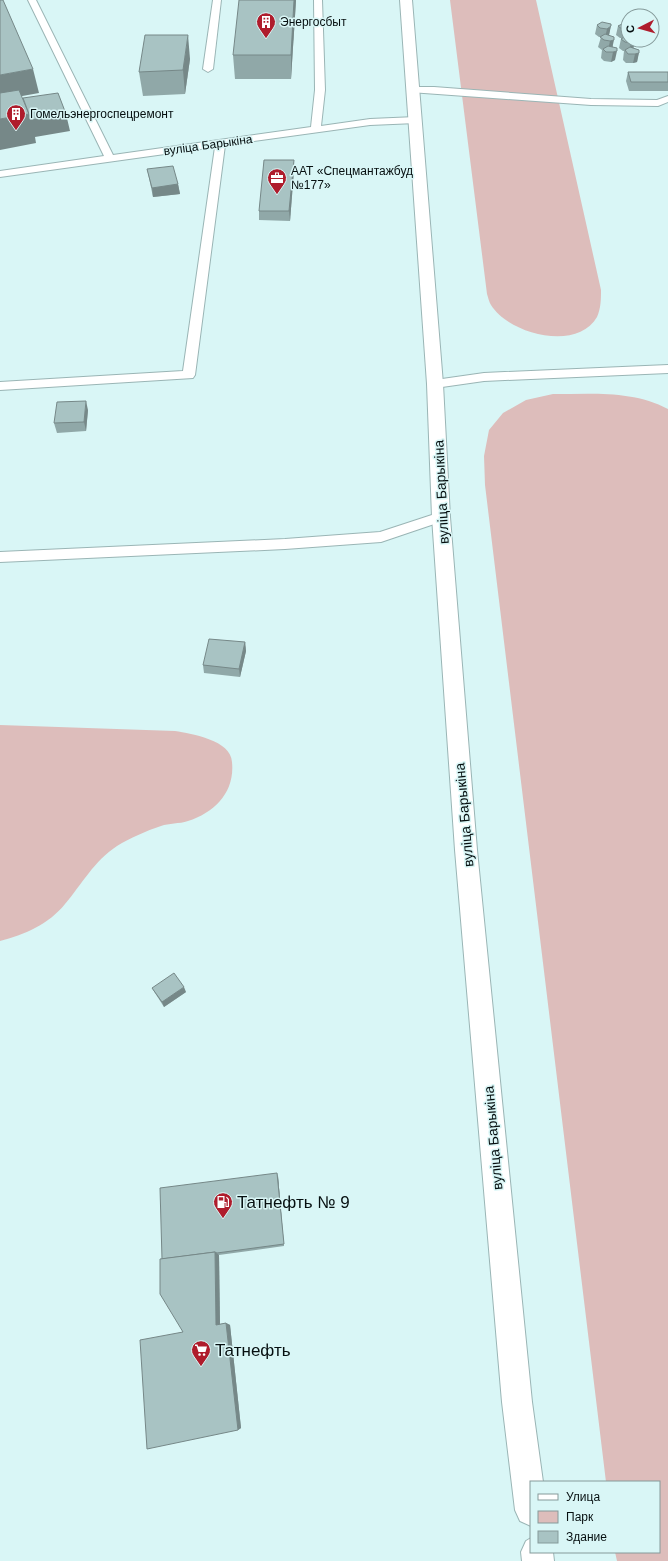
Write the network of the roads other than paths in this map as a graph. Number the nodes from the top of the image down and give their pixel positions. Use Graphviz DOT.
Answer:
graph roads {
  1 [pos="32,0"];
  2 [pos="217,0"];
  3 [pos="318,0"];
  4 [pos="406,0"];
  5 [pos="208,69"];
  6 [pos="413,90"];
  7 [pos="668,99"];
  8 [pos="416,120"];
  9 [pos="316,129"];
  10 [pos="220,144"];
  11 [pos="110,158"];
  12 [pos="0,174"];
  13 [pos="668,369"];
  14 [pos="436,384"];
  15 [pos="0,386"];
  16 [pos="441,517"];
  17 [pos="0,557"];
  18 [pos="530,1502"];
  1 -- 11 [label="lane"];
  2 -- 5 [label="lane"];
  3 -- 9 [label="lane"];
  4 -- 6 [label="main road, вуліца Барыкіна"];
  6 -- 7 [label="lane"];
  6 -- 8 [label="main road, вуліца Барыкіна"];
  8 -- 9 [label="lane, вуліца Барыкіна"];
  8 -- 14 [label="main road, вуліца Барыкіна"];
  9 -- 10 [label="lane, вуліца Барыкіна"];
  10 -- 11 [label="lane, вуліца Барыкіна"];
  10 -- 15 [label="lane"];
  11 -- 12 [label="lane, вуліца Барыкіна"];
  13 -- 14 [label="lane"];
  14 -- 16 [label="main road, вуліца Барыкіна"];
  16 -- 17 [label="lane"];
  16 -- 18 [label="main road, вуліца Барыкіна"];
}
